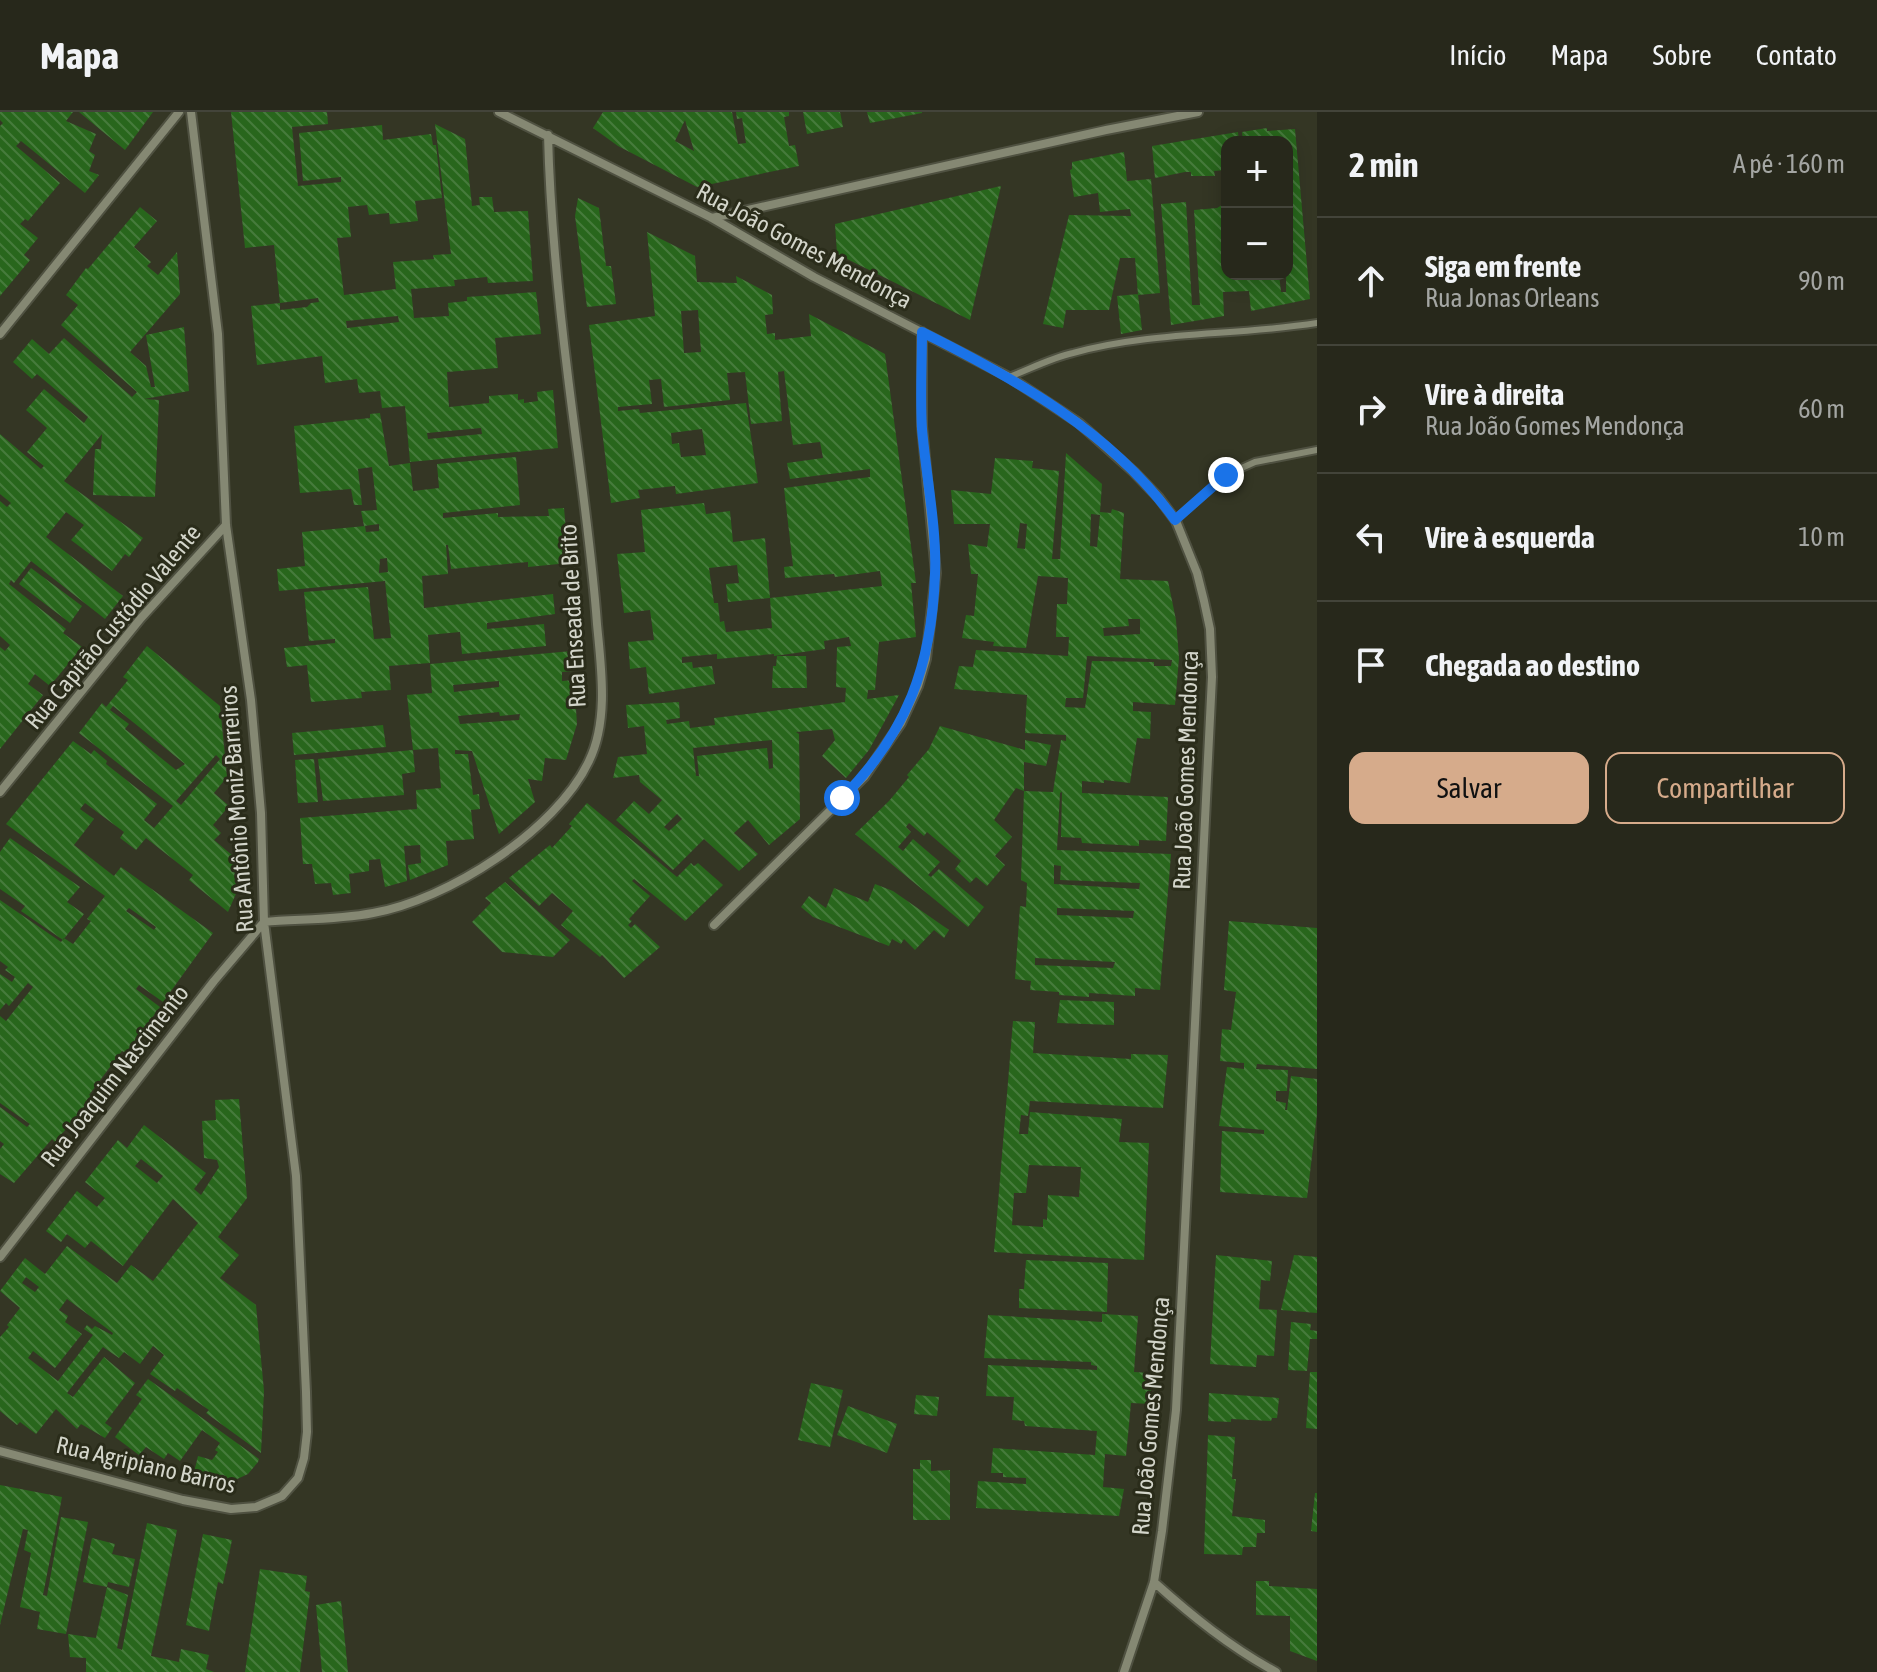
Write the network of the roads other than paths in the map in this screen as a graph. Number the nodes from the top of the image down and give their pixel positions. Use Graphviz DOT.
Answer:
graph roads {
  1 [pos="179,112"];
  2 [pos="191,112"];
  3 [pos="499,112"];
  4 [pos="1198,112"];
  5 [pos="548,135"];
  6 [pos="712,218"];
  7 [pos="1317,323"];
  8 [pos="922,332"];
  9 [pos="0,334"];
  10 [pos="1009,377"];
  11 [pos="1317,450"];
  12 [pos="1175,520"];
  13 [pos="226,525"];
  14 [pos="0,792"];
  15 [pos="264,922"];
  16 [pos="714,925"];
  17 [pos="0,1257"];
  18 [pos="0,1451"];
  19 [pos="282,1496"];
  20 [pos="1154,1582"];
  21 [pos="1124,1672"];
  22 [pos="1276,1672"];
  1 -- 9 [label="street"];
  2 -- 13 [label="street, Rua Antônio Moniz Barreiros"];
  3 -- 5 [label="street, Rua João Gomes Mendonça"];
  4 -- 6 [label="street"];
  5 -- 6 [label="street, Rua João Gomes Mendonça"];
  5 -- 15 [label="street, Rua Enseada de Brito"];
  6 -- 8 [label="street, Rua João Gomes Mendonça"];
  7 -- 10 [label="lane"];
  8 -- 10 [label="street, Rua João Gomes Mendonça"];
  8 -- 16 [label="street"];
  10 -- 12 [label="street, Rua João Gomes Mendonça"];
  11 -- 12 [label="lane"];
  12 -- 20 [label="street, Rua João Gomes Mendonça"];
  13 -- 14 [label="street, Rua Capitão Custódio Valente"];
  13 -- 15 [label="street, Rua Antônio Moniz Barreiros"];
  15 -- 17 [label="street, Rua Joaquim Nascimento"];
  15 -- 19 [label="street, Rua Antônio Moniz Barreiros"];
  18 -- 19 [label="street, Rua Agripiano Barros"];
  20 -- 21 [label="street, Rua João Gomes Mendonça"];
  20 -- 22 [label="street"];
}
